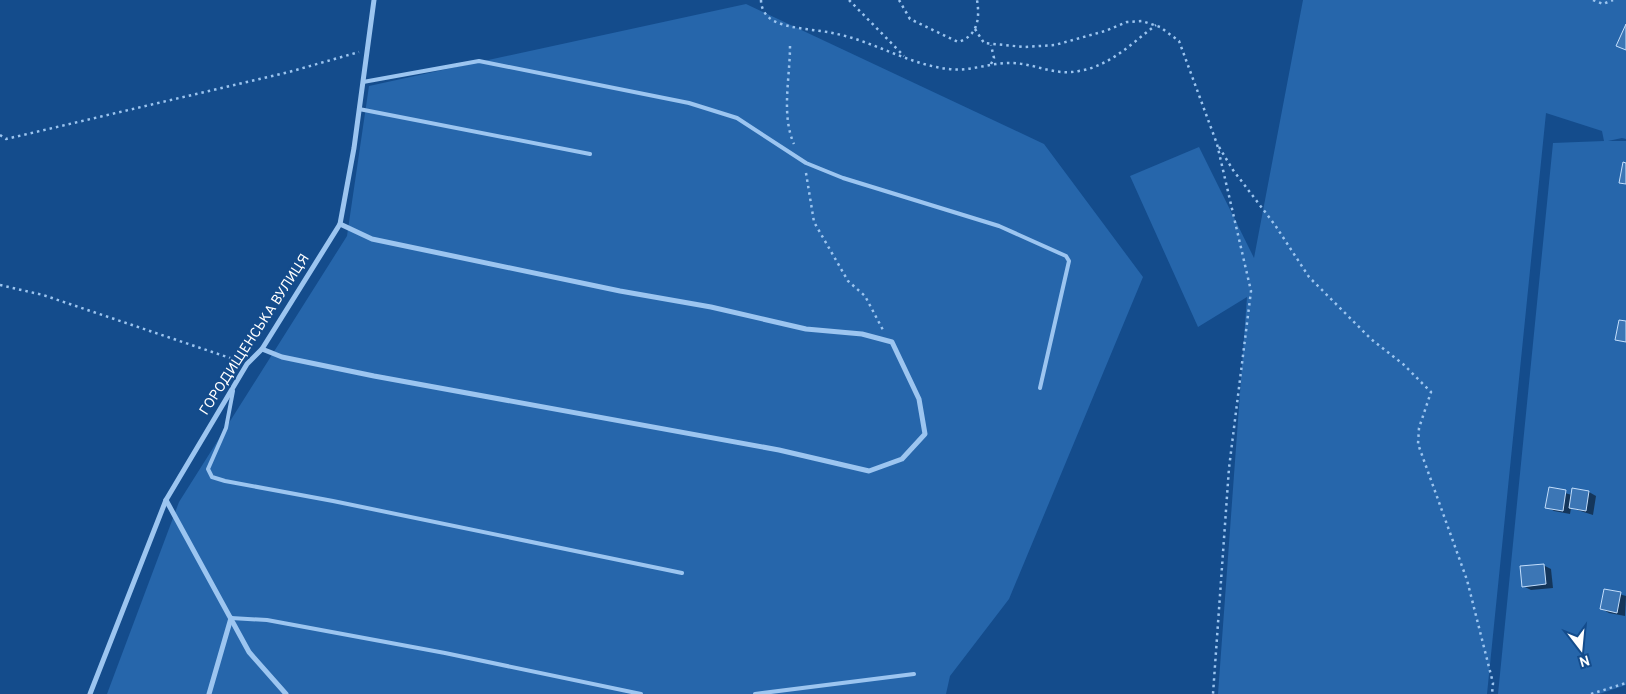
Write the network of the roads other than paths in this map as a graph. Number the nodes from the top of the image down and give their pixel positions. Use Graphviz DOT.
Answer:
graph roads {
  1 [pos="374,0"];
  2 [pos="363,82"];
  3 [pos="359,109"];
  4 [pos="590,154"];
  5 [pos="340,224"];
  6 [pos="262,349"];
  7 [pos="234,386"];
  8 [pos="1040,388"];
  9 [pos="166,500"];
  10 [pos="682,573"];
  11 [pos="231,618"];
  12 [pos="914,674"];
  13 [pos="90,694"];
  14 [pos="209,694"];
  15 [pos="286,694"];
  16 [pos="641,694"];
  17 [pos="755,694"];
  1 -- 2 [label="street, ГОРОДИЩЕНСЬКА ВУЛИЦЯ"];
  2 -- 3 [label="street, ГОРОДИЩЕНСЬКА ВУЛИЦЯ"];
  2 -- 8 [label="lane"];
  3 -- 4 [label="lane"];
  3 -- 5 [label="street, ГОРОДИЩЕНСЬКА ВУЛИЦЯ"];
  5 -- 6 [label="street, ГОРОДИЩЕНСЬКА ВУЛИЦЯ"];
  5 -- 6 [label="street"];
  6 -- 7 [label="street, ГОРОДИЩЕНСЬКА ВУЛИЦЯ"];
  7 -- 9 [label="street, ГОРОДИЩЕНСЬКА ВУЛИЦЯ"];
  7 -- 10 [label="lane"];
  9 -- 11 [label="street"];
  9 -- 13 [label="street, ГОРОДИЩЕНСЬКА ВУЛИЦЯ"];
  11 -- 14 [label="street"];
  11 -- 15 [label="street"];
  11 -- 16 [label="lane"];
  12 -- 17 [label="lane"];
}
